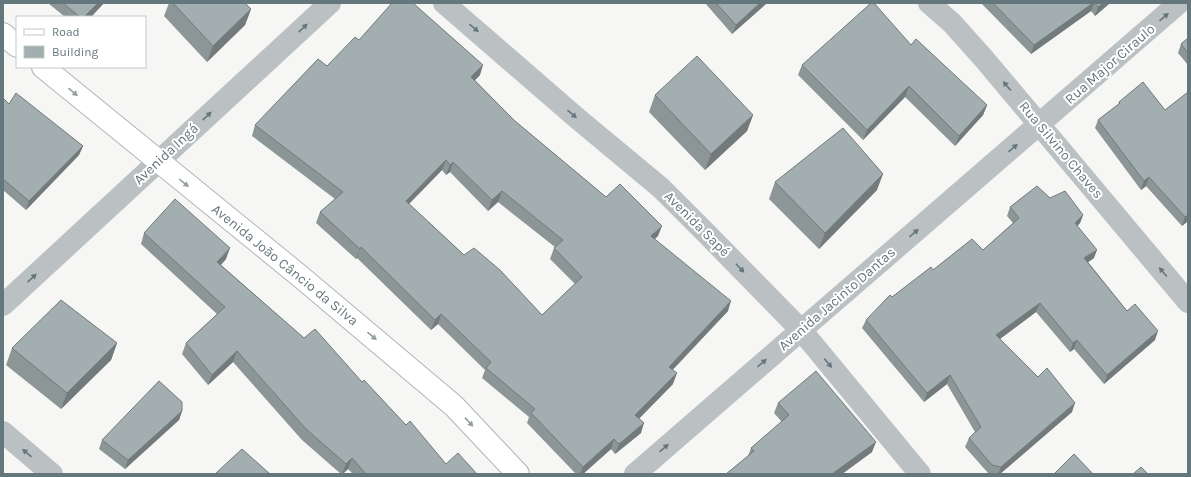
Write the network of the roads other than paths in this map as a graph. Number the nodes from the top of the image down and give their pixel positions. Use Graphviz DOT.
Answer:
graph roads {
  1 [pos="330,3"];
  2 [pos="444,3"];
  3 [pos="929,3"];
  4 [pos="1179,3"];
  5 [pos="3,34"];
  6 [pos="16,45"];
  7 [pos="44,68"];
  8 [pos="1040,125"];
  9 [pos="158,162"];
  10 [pos="1188,302"];
  11 [pos="3,305"];
  12 [pos="801,330"];
  13 [pos="3,432"];
  14 [pos="52,474"];
  15 [pos="518,474"];
  16 [pos="635,474"];
  17 [pos="920,474"];
  9 -- 1 [label="street, Avenida Ingá, one-way"];
  2 -- 12 [label="street, Avenida Sapé, one-way"];
  8 -- 3 [label="street, Rua Silvino Chaves, one-way"];
  8 -- 4 [label="street, Rua Major Ciraulo, one-way"];
  5 -- 6 [label="main road"];
  7 -- 9 [label="main road, Avenida João Câncio da Silva, one-way"];
  10 -- 8 [label="street, Rua Silvino Chaves, one-way"];
  12 -- 8 [label="street, Avenida Jacinto Dantas, one-way"];
  11 -- 9 [label="street, Avenida Ingá, one-way"];
  9 -- 15 [label="main road, Avenida João Câncio da Silva, one-way"];
  16 -- 12 [label="street, Avenida Jacinto Dantas, one-way"];
  12 -- 17 [label="street, Avenida Sapé, one-way"];
  14 -- 13 [label="street, one-way"];
}
